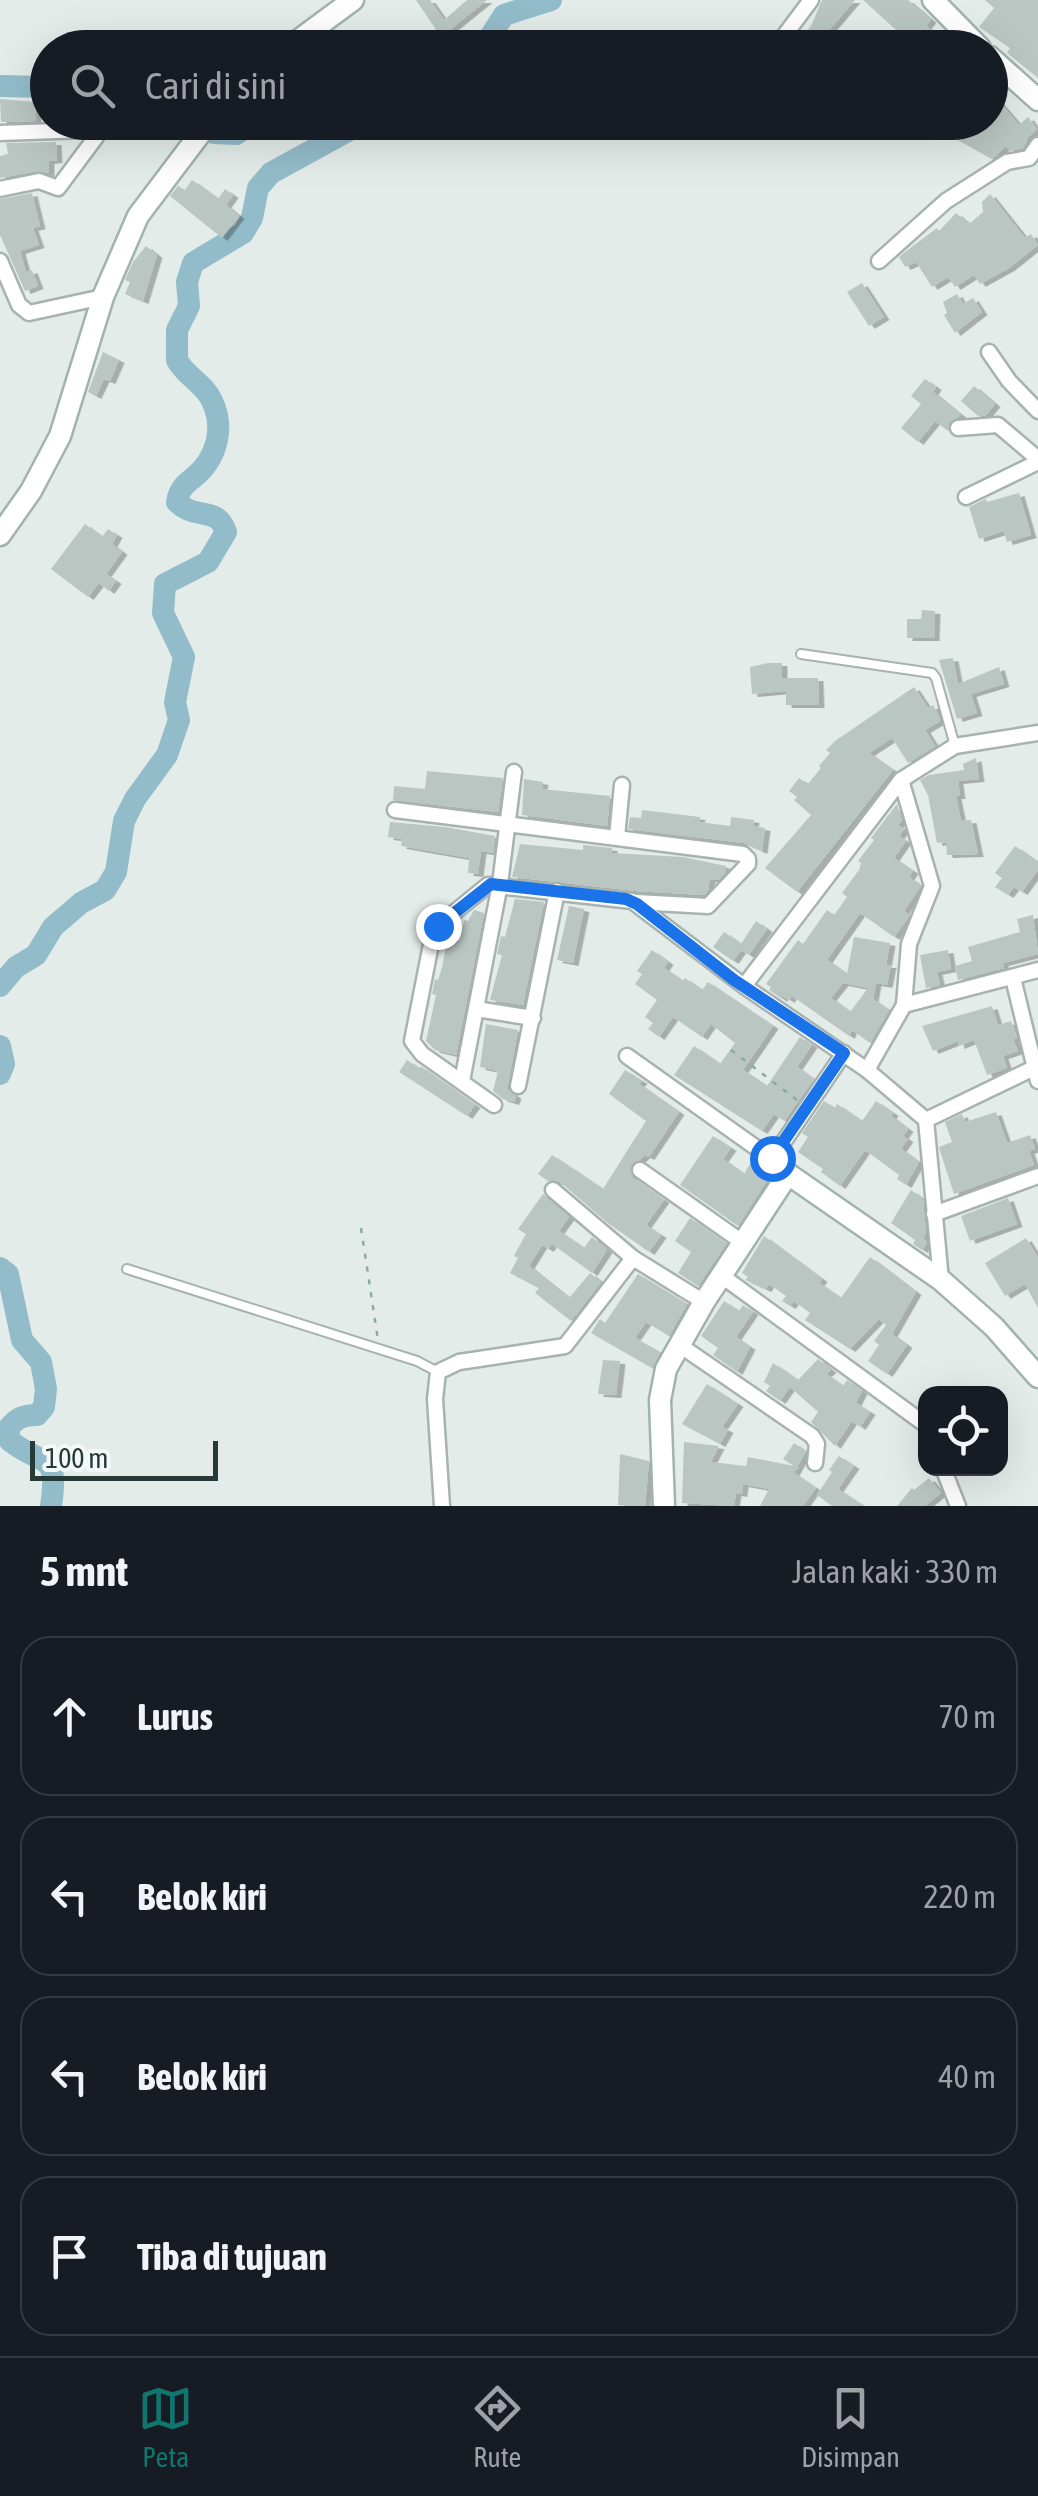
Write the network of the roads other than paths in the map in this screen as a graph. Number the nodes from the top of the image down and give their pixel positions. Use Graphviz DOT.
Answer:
graph roads {
  1 [pos="353,0"];
  2 [pos="811,0"];
  3 [pos="932,0"];
  4 [pos="312,30"];
  5 [pos="788,30"];
  6 [pos="962,30"];
  7 [pos="1008,73"];
  8 [pos="1038,100"];
  9 [pos="30,132"];
  10 [pos="0,133"];
  11 [pos="94,140"];
  12 [pos="195,140"];
  13 [pos="1038,144"];
  14 [pos="0,189"];
  15 [pos="0,261"];
  16 [pos="879,262"];
  17 [pos="103,298"];
  18 [pos="989,352"];
  19 [pos="1038,411"];
  20 [pos="958,428"];
  21 [pos="1038,461"];
  22 [pos="966,497"];
  23 [pos="0,534"];
  24 [pos="802,654"];
  25 [pos="1038,733"];
  26 [pos="955,746"];
  27 [pos="514,772"];
  28 [pos="901,780"];
  29 [pos="622,785"];
  30 [pos="394,810"];
  31 [pos="507,824"];
  32 [pos="617,838"];
  33 [pos="500,884"];
  34 [pos="558,891"];
  35 [pos="632,901"];
  36 [pos="1038,970"];
  37 [pos="1013,978"];
  38 [pos="744,986"];
  39 [pos="904,1004"];
  40 [pos="476,1010"];
  41 [pos="533,1018"];
  42 [pos="844,1053"];
  43 [pos="626,1056"];
  44 [pos="867,1070"];
  45 [pos="1037,1072"];
  46 [pos="462,1081"];
  47 [pos="518,1086"];
  48 [pos="494,1105"];
  49 [pos="926,1120"];
  50 [pos="772,1158"];
  51 [pos="640,1170"];
  52 [pos="788,1174"];
  53 [pos="1038,1176"];
  54 [pos="553,1190"];
  55 [pos="934,1214"];
  56 [pos="742,1242"];
  57 [pos="633,1258"];
  58 [pos="127,1270"];
  59 [pos="722,1276"];
  60 [pos="940,1280"];
  61 [pos="704,1302"];
  62 [pos="678,1344"];
  63 [pos="438,1372"];
  64 [pos="1038,1377"];
  65 [pos="918,1419"];
  66 [pos="816,1463"];
  67 [pos="947,1476"];
  68 [pos="442,1506"];
  69 [pos="664,1506"];
  70 [pos="958,1506"];
  1 -- 4 [label="street"];
  2 -- 5 [label="street"];
  3 -- 6 [label="street"];
  7 -- 8 [label="street"];
  9 -- 10 [label="street"];
  11 -- 14 [label="street"];
  12 -- 17 [label="street"];
  13 -- 16 [label="street"];
  15 -- 17 [label="street"];
  17 -- 23 [label="street"];
  18 -- 19 [label="street"];
  20 -- 21 [label="street"];
  21 -- 22 [label="street"];
  24 -- 26 [label="lane"];
  25 -- 26 [label="street"];
  26 -- 28 [label="street"];
  27 -- 31 [label="street"];
  28 -- 38 [label="street"];
  28 -- 39 [label="street"];
  29 -- 32 [label="street"];
  30 -- 31 [label="street"];
  31 -- 32 [label="street"];
  31 -- 33 [label="street"];
  32 -- 35 [label="street"];
  33 -- 34 [label="street"];
  33 -- 40 [label="street"];
  33 -- 46 [label="street"];
  34 -- 35 [label="street"];
  34 -- 41 [label="street"];
  35 -- 38 [label="street"];
  36 -- 37 [label="street"];
  37 -- 39 [label="street"];
  37 -- 45 [label="street"];
  38 -- 42 [label="street"];
  39 -- 44 [label="street"];
  40 -- 41 [label="street"];
  40 -- 46 [label="street"];
  41 -- 47 [label="street"];
  42 -- 44 [label="street"];
  42 -- 50 [label="street"];
  43 -- 50 [label="street"];
  44 -- 49 [label="street"];
  45 -- 49 [label="street"];
  46 -- 48 [label="street"];
  49 -- 55 [label="street"];
  50 -- 52 [label="street"];
  51 -- 56 [label="street"];
  52 -- 56 [label="street"];
  52 -- 60 [label="street"];
  53 -- 55 [label="street"];
  54 -- 57 [label="street"];
  55 -- 60 [label="street"];
  56 -- 59 [label="street"];
  57 -- 61 [label="street"];
  57 -- 63 [label="street"];
  58 -- 63 [label="lane"];
  59 -- 61 [label="street"];
  59 -- 65 [label="street"];
  60 -- 64 [label="street"];
  61 -- 62 [label="street"];
  62 -- 66 [label="street"];
  62 -- 69 [label="street"];
  63 -- 68 [label="street"];
  67 -- 70 [label="street"];
}
